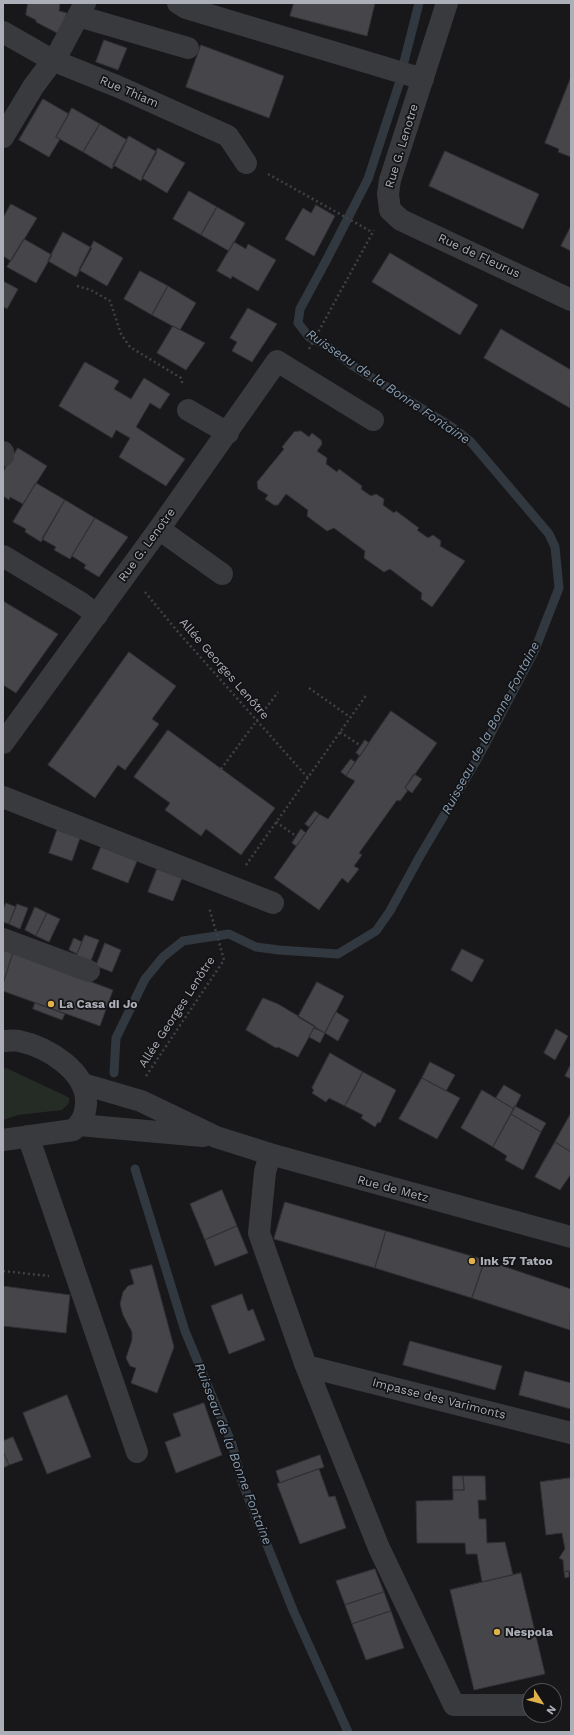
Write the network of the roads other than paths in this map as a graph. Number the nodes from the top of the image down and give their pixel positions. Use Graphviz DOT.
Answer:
graph roads {
  1 [pos="178,3"];
  2 [pos="447,3"];
  3 [pos="81,10"];
  4 [pos="3,32"];
  5 [pos="188,48"];
  6 [pos="52,60"];
  7 [pos="423,79"];
  8 [pos="3,137"];
  9 [pos="246,163"];
  10 [pos="390,210"];
  11 [pos="571,300"];
  12 [pos="188,410"];
  13 [pos="373,420"];
  14 [pos="228,433"];
  15 [pos="3,452"];
  16 [pos="3,456"];
  17 [pos="159,529"];
  18 [pos="3,556"];
  19 [pos="222,574"];
  20 [pos="97,615"];
  21 [pos="7,731"];
  22 [pos="3,797"];
  23 [pos="273,903"];
  24 [pos="3,939"];
  25 [pos="89,970"];
  26 [pos="3,1041"];
  27 [pos="83,1084"];
  28 [pos="79,1125"];
  29 [pos="28,1136"];
  30 [pos="216,1137"];
  31 [pos="3,1140"];
  32 [pos="270,1154"];
  33 [pos="571,1238"];
  34 [pos="306,1366"];
  35 [pos="571,1433"];
  36 [pos="137,1452"];
  37 [pos="522,1705"];
  1 -- 7 [label="street"];
  2 -- 7 [label="street, Rue G. Lenotre"];
  3 -- 5 [label="street"];
  3 -- 6 [label="street"];
  4 -- 6 [label="street, Rue Thiam"];
  6 -- 8 [label="street"];
  6 -- 9 [label="street, Rue Thiam"];
  7 -- 10 [label="street, Rue G. Lenotre"];
  10 -- 11 [label="street, Rue de Fleurus"];
  12 -- 14 [label="street"];
  13 -- 14 [label="street, Rue G. Lenotre"];
  14 -- 17 [label="street, Rue G. Lenotre"];
  15 -- 16 [label="street"];
  17 -- 19 [label="street"];
  17 -- 20 [label="street, Rue G. Lenotre"];
  18 -- 20 [label="street"];
  20 -- 21 [label="street, Rue G. Lenotre"];
  22 -- 23 [label="street"];
  24 -- 25 [label="street"];
  26 -- 27 [label="street"];
  27 -- 28 [label="street"];
  27 -- 30 [label="street, Rue de Metz"];
  28 -- 29 [label="street"];
  28 -- 30 [label="street, Rue de Metz"];
  29 -- 31 [label="street"];
  29 -- 36 [label="street"];
  30 -- 32 [label="street, Rue de Metz"];
  32 -- 33 [label="street, Rue de Metz"];
  32 -- 34 [label="street"];
  34 -- 35 [label="street, Impasse des Varimonts"];
  34 -- 37 [label="street"];
}
